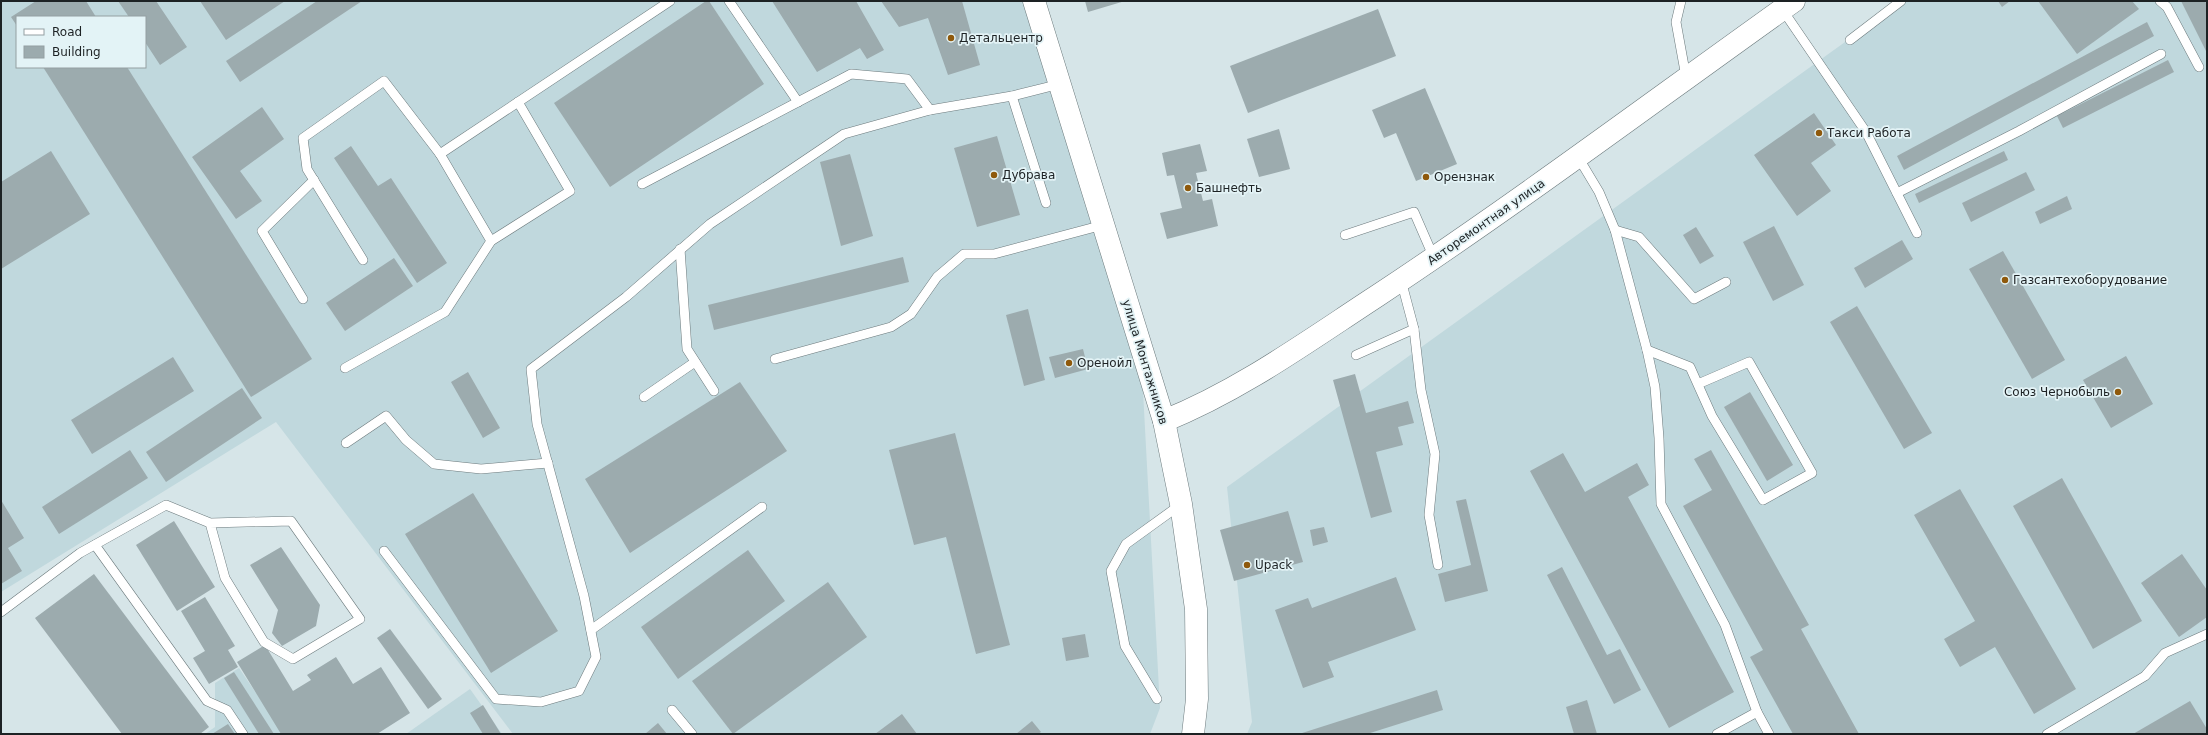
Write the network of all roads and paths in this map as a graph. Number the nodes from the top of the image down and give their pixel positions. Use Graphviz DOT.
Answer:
graph roads {
  1 [pos="670,1"];
  2 [pos="729,1"];
  3 [pos="1034,1"];
  4 [pos="1681,1"];
  5 [pos="1901,1"];
  6 [pos="2160,1"];
  7 [pos="1788,5"];
  8 [pos="1850,40"];
  9 [pos="2161,54"];
  10 [pos="2199,67"];
  11 [pos="1686,79"];
  12 [pos="1060,84"];
  13 [pos="1012,96"];
  14 [pos="518,102"];
  15 [pos="798,102"];
  16 [pos="930,110"];
  17 [pos="440,154"];
  18 [pos="1578,157"];
  19 [pos="314,180"];
  20 [pos="642,184"];
  21 [pos="1897,193"];
  22 [pos="1046,203"];
  23 [pos="1103,225"];
  24 [pos="1615,230"];
  25 [pos="1917,233"];
  26 [pos="1345,235"];
  27 [pos="491,241"];
  28 [pos="680,249"];
  29 [pos="1434,258"];
  30 [pos="363,260"];
  31 [pos="1401,280"];
  32 [pos="1726,282"];
  33 [pos="302,299"];
  34 [pos="1414,329"];
  35 [pos="1647,350"];
  36 [pos="1356,355"];
  37 [pos="775,359"];
  38 [pos="695,362"];
  39 [pos="345,368"];
  40 [pos="1698,384"];
  41 [pos="714,391"];
  42 [pos="644,397"];
  43 [pos="1164,421"];
  44 [pos="346,443"];
  45 [pos="548,463"];
  46 [pos="1181,504"];
  47 [pos="762,507"];
  48 [pos="210,523"];
  49 [pos="95,545"];
  50 [pos="384,551"];
  51 [pos="1438,565"];
  52 [pos="1,612"];
  53 [pos="591,630"];
  54 [pos="2207,634"];
  55 [pos="1157,699"];
  56 [pos="672,710"];
  57 [pos="1757,712"];
  58 [pos="244,734"];
  59 [pos="692,734"];
  60 [pos="1193,734"];
  61 [pos="1717,734"];
  62 [pos="1769,734"];
  63 [pos="2047,734"];
  1 -- 14 [label="lane"];
  2 -- 15 [label="lane"];
  3 -- 12 [label="main road, улица Монтажников"];
  4 -- 11 [label="lane"];
  5 -- 8 [label="lane"];
  6 -- 10 [label="lane"];
  7 -- 11 [label="main road, Авторемонтная улица"];
  7 -- 21 [label="lane"];
  9 -- 21 [label="lane"];
  11 -- 18 [label="main road, Авторемонтная улица"];
  12 -- 13 [label="lane"];
  12 -- 23 [label="main road, улица Монтажников"];
  13 -- 16 [label="lane"];
  13 -- 22 [label="lane"];
  14 -- 17 [label="lane"];
  14 -- 27 [label="lane"];
  15 -- 16 [label="lane"];
  15 -- 20 [label="lane"];
  16 -- 28 [label="lane"];
  17 -- 19 [label="lane"];
  17 -- 27 [label="lane"];
  18 -- 24 [label="lane"];
  18 -- 29 [label="main road, Авторемонтная улица"];
  19 -- 30 [label="lane"];
  19 -- 33 [label="lane"];
  21 -- 25 [label="lane"];
  23 -- 37 [label="lane"];
  23 -- 43 [label="main road, улица Монтажников"];
  24 -- 32 [label="lane"];
  24 -- 35 [label="lane"];
  26 -- 29 [label="lane"];
  27 -- 39 [label="lane"];
  28 -- 38 [label="lane"];
  28 -- 45 [label="lane"];
  29 -- 31 [label="main road, Авторемонтная улица"];
  31 -- 34 [label="lane"];
  31 -- 43 [label="main road, Авторемонтная улица"];
  34 -- 36 [label="lane"];
  34 -- 51 [label="lane"];
  35 -- 40 [label="lane"];
  35 -- 57 [label="lane"];
  38 -- 41 [label="lane"];
  38 -- 42 [label="lane"];
  40 -- 40 [label="lane"];
  43 -- 46 [label="main road, улица Монтажников"];
  44 -- 45 [label="lane"];
  45 -- 53 [label="lane"];
  46 -- 55 [label="lane"];
  46 -- 60 [label="main road, улица Монтажников"];
  47 -- 53 [label="lane"];
  48 -- 48 [label="lane"];
  48 -- 49 [label="lane"];
  49 -- 52 [label="lane"];
  49 -- 58 [label="lane"];
  50 -- 53 [label="lane"];
  54 -- 63 [label="lane"];
  56 -- 59 [label="lane"];
  57 -- 61 [label="lane"];
  57 -- 62 [label="lane"];
}
